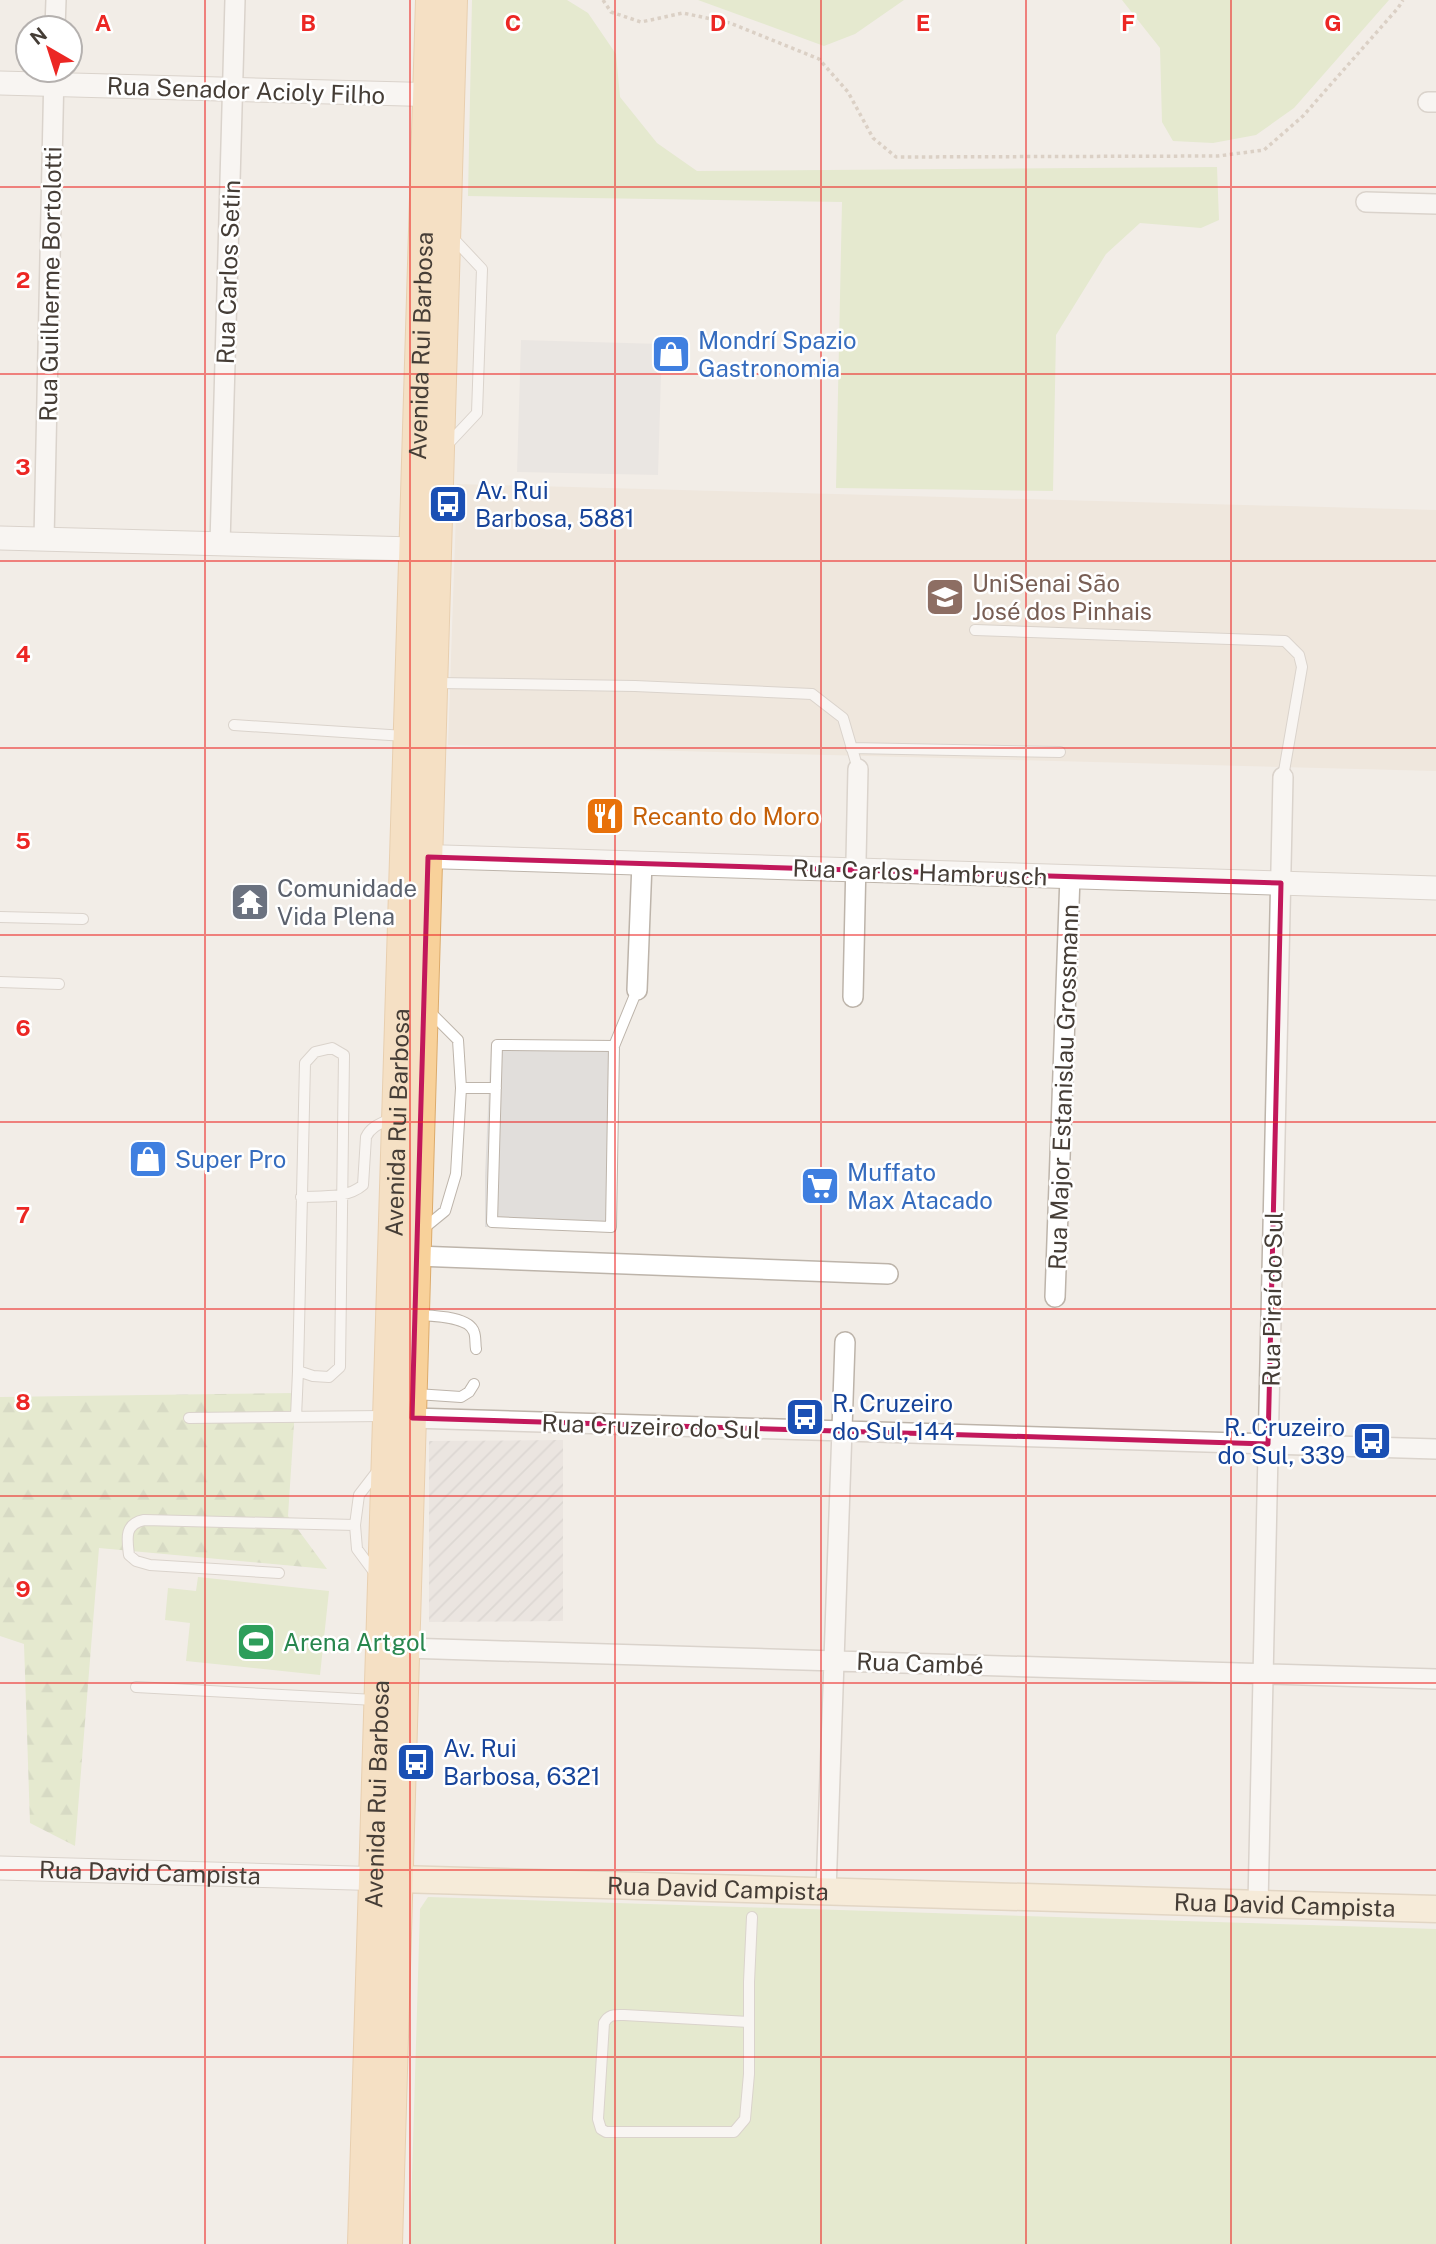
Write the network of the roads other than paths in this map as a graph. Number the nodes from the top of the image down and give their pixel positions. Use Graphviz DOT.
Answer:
graph roads {
  1 [pos="235,0"];
  2 [pos="431,0"];
  3 [pos="452,0"];
  4 [pos="84,79"];
  5 [pos="54,84"];
  6 [pos="233,90"];
  7 [pos="439,95"];
  8 [pos="1366,202"];
  9 [pos="1436,204"];
  10 [pos="0,538"];
  11 [pos="44,539"];
  12 [pos="220,544"];
  13 [pos="414,550"];
  14 [pos="975,630"];
  15 [pos="433,683"];
  16 [pos="234,725"];
  17 [pos="409,736"];
  18 [pos="851,748"];
  19 [pos="1060,752"];
  20 [pos="858,769"];
  21 [pos="1283,777"];
  22 [pos="416,856"];
  23 [pos="642,863"];
  24 [pos="856,870"];
  25 [pos="1070,876"];
  26 [pos="1281,883"];
  27 [pos="1436,888"];
  28 [pos="0,917"];
  29 [pos="83,919"];
  30 [pos="0,982"];
  31 [pos="59,984"];
  32 [pos="637,990"];
  33 [pos="853,998"];
  34 [pos="424,1006"];
  35 [pos="614,1046"];
  36 [pos="461,1088"];
  37 [pos="496,1088"];
  38 [pos="397,1116"];
  39 [pos="343,1194"];
  40 [pos="301,1197"];
  41 [pos="416,1245"];
  42 [pos="888,1274"];
  43 [pos="1055,1297"];
  44 [pos="415,1314"];
  45 [pos="845,1342"];
  46 [pos="476,1349"];
  47 [pos="298,1371"];
  48 [pos="474,1384"];
  49 [pos="404,1409"];
  50 [pos="296,1417"];
  51 [pos="189,1418"];
  52 [pos="842,1432"];
  53 [pos="1268,1444"];
  54 [pos="1436,1450"];
  55 [pos="387,1461"];
  56 [pos="355,1525"];
  57 [pos="279,1573"];
  58 [pos="383,1584"];
  59 [pos="405,1648"];
  60 [pos="834,1661"];
  61 [pos="1263,1674"];
  62 [pos="1436,1679"];
  63 [pos="136,1687"];
  64 [pos="379,1700"];
  65 [pos="0,1868"];
  66 [pos="386,1879"];
  67 [pos="827,1892"];
  68 [pos="1258,1904"];
  69 [pos="1436,1909"];
  70 [pos="752,1917"];
  71 [pos="748,2022"];
  72 [pos="363,2244"];
  73 [pos="387,2244"];
  1 -- 6 [label="street, Rua Carlos Setin"];
  2 -- 7 [label="main road, Avenida Rui Barbosa"];
  3 -- 7 [label="main road, Avenida Rui Barbosa"];
  4 -- 6 [label="street, Rua Senador Acioly Filho"];
  5 -- 11 [label="street, Rua Guilherme Bortolotti"];
  6 -- 7 [label="street, Rua Senador Acioly Filho"];
  6 -- 12 [label="street, Rua Carlos Setin"];
  7 -- 13 [label="main road, Avenida Rui Barbosa"];
  7 -- 15 [label="main road, Avenida Rui Barbosa"];
  8 -- 9 [label="street"];
  10 -- 11 [label="street"];
  11 -- 12 [label="street"];
  12 -- 13 [label="street"];
  13 -- 17 [label="main road, Avenida Rui Barbosa"];
  14 -- 21 [label="lane"];
  15 -- 18 [label="lane"];
  15 -- 22 [label="main road, Avenida Rui Barbosa"];
  16 -- 17 [label="lane"];
  17 -- 22 [label="main road, Avenida Rui Barbosa"];
  18 -- 19 [label="lane"];
  18 -- 20 [label="lane"];
  20 -- 24 [label="street"];
  21 -- 26 [label="street, Rua Piraí do Sul"];
  22 -- 23 [label="street, Rua Carlos Hambrusch"];
  22 -- 34 [label="main road, Avenida Rui Barbosa"];
  22 -- 38 [label="main road, Avenida Rui Barbosa"];
  23 -- 24 [label="street, Rua Carlos Hambrusch"];
  23 -- 32 [label="street"];
  24 -- 25 [label="street, Rua Carlos Hambrusch"];
  24 -- 33 [label="street"];
  25 -- 26 [label="street, Rua Carlos Hambrusch"];
  25 -- 43 [label="street, Rua Major Estanislau Grossmann"];
  26 -- 27 [label="street, Rua Carlos Hambrusch"];
  26 -- 53 [label="street, Rua Piraí do Sul"];
  28 -- 29 [label="lane"];
  30 -- 31 [label="lane"];
  32 -- 35 [label="lane"];
  34 -- 36 [label="lane"];
  34 -- 41 [label="main road, Avenida Rui Barbosa"];
  35 -- 37 [label="lane"];
  35 -- 37 [label="lane"];
  36 -- 37 [label="lane"];
  36 -- 41 [label="lane"];
  38 -- 39 [label="lane"];
  38 -- 49 [label="main road, Avenida Rui Barbosa"];
  39 -- 40 [label="lane"];
  39 -- 40 [label="lane"];
  39 -- 47 [label="lane"];
  40 -- 47 [label="lane"];
  41 -- 42 [label="street"];
  41 -- 44 [label="main road, Avenida Rui Barbosa"];
  44 -- 46 [label="lane"];
  44 -- 49 [label="main road, Avenida Rui Barbosa"];
  45 -- 52 [label="street"];
  47 -- 50 [label="lane"];
  48 -- 49 [label="lane"];
  49 -- 50 [label="lane"];
  49 -- 52 [label="street, Rua Cruzeiro do Sul"];
  49 -- 55 [label="main road, Avenida Rui Barbosa"];
  49 -- 59 [label="main road, Avenida Rui Barbosa"];
  50 -- 51 [label="lane"];
  52 -- 53 [label="street, Rua Cruzeiro do Sul"];
  52 -- 60 [label="street"];
  53 -- 54 [label="street, Rua Cruzeiro do Sul"];
  53 -- 61 [label="street, Rua Piraí do Sul"];
  55 -- 56 [label="lane"];
  55 -- 58 [label="main road, Avenida Rui Barbosa"];
  56 -- 57 [label="lane"];
  56 -- 58 [label="lane"];
  58 -- 64 [label="main road, Avenida Rui Barbosa"];
  59 -- 60 [label="street, Rua Cambé"];
  59 -- 66 [label="main road, Avenida Rui Barbosa"];
  60 -- 61 [label="street, Rua Cambé"];
  60 -- 67 [label="street"];
  61 -- 62 [label="street, Rua Cambé"];
  61 -- 68 [label="street, Rua Piraí do Sul"];
  63 -- 64 [label="lane"];
  64 -- 66 [label="main road, Avenida Rui Barbosa"];
  65 -- 66 [label="street, Rua David Campista"];
  66 -- 67 [label="main road, Rua David Campista"];
  66 -- 72 [label="main road, Avenida Rui Barbosa"];
  66 -- 73 [label="main road, Avenida Rui Barbosa"];
  67 -- 68 [label="main road, Rua David Campista"];
  68 -- 69 [label="main road, Rua David Campista"];
  70 -- 71 [label="lane"];
  71 -- 71 [label="lane"];
}
